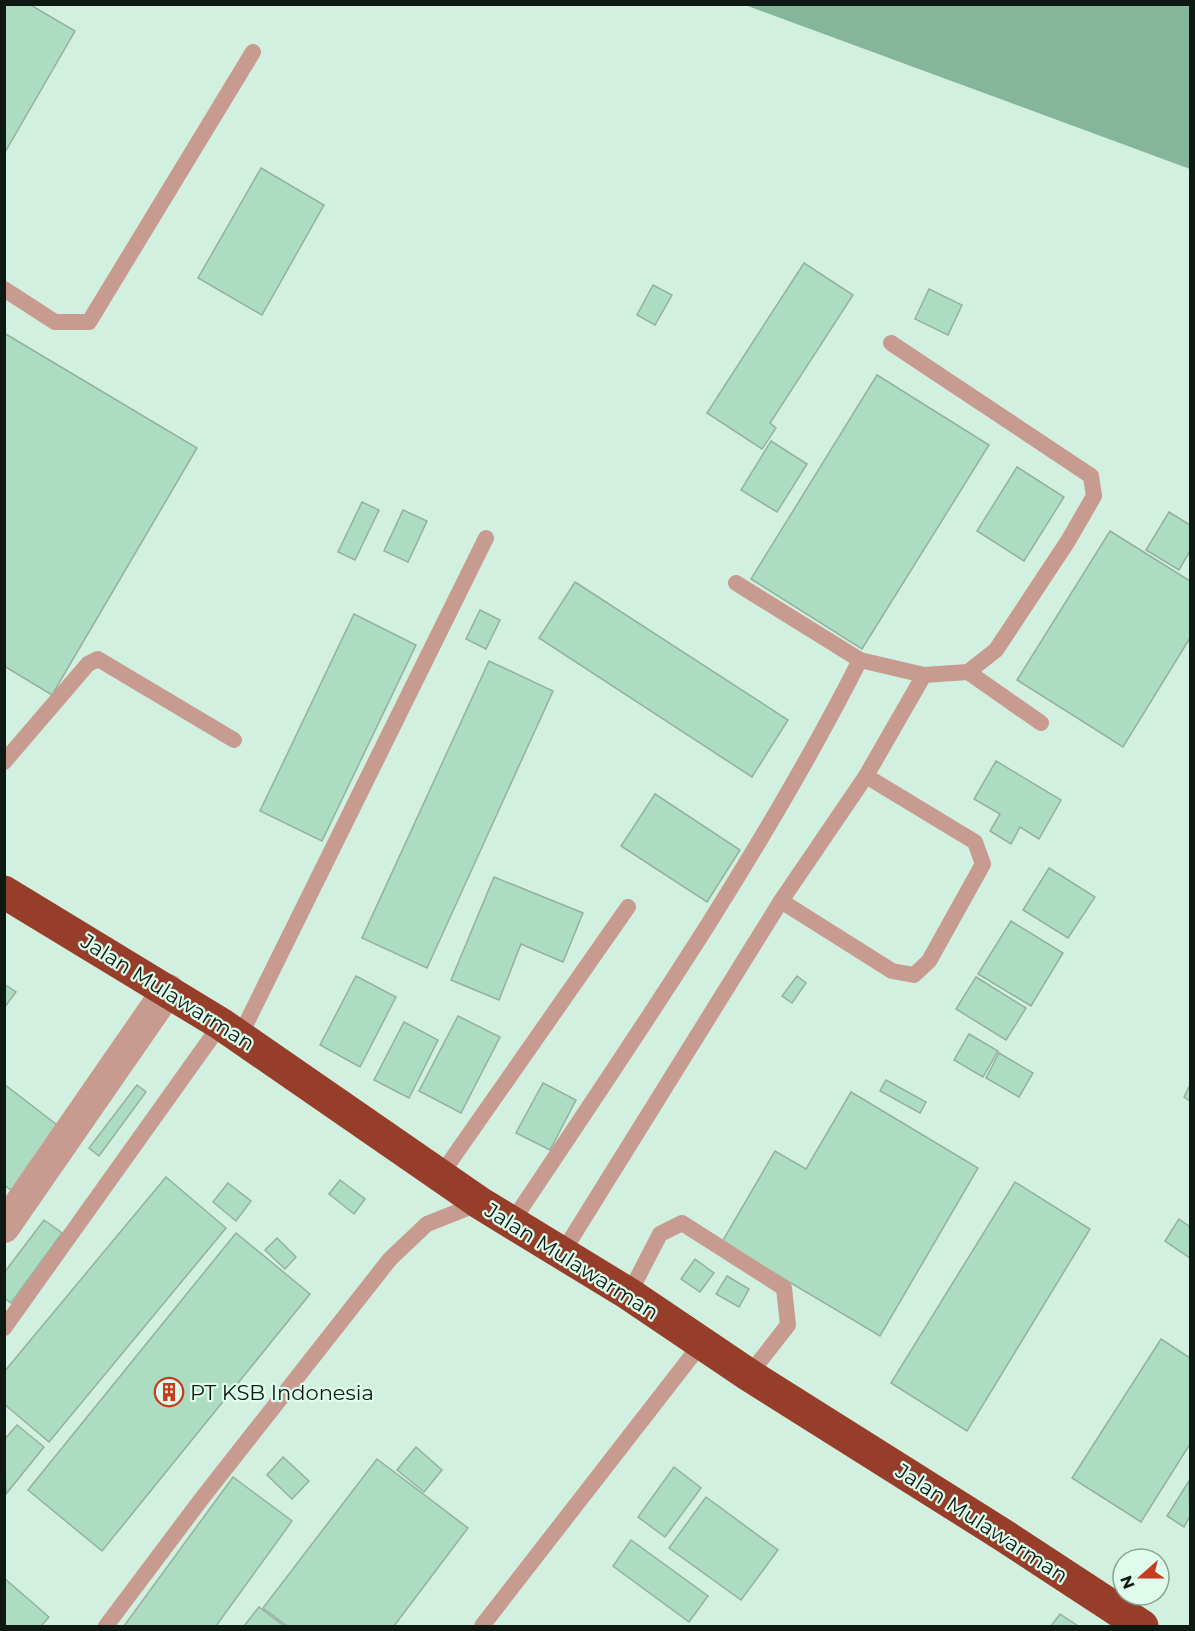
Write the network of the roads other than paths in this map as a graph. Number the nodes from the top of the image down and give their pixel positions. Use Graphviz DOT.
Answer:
graph roads {
  1 [pos="252,52"];
  2 [pos="4,289"];
  3 [pos="891,343"];
  4 [pos="486,538"];
  5 [pos="736,584"];
  6 [pos="860,660"];
  7 [pos="969,672"];
  8 [pos="924,675"];
  9 [pos="1041,723"];
  10 [pos="234,740"];
  11 [pos="4,762"];
  12 [pos="866,776"];
  13 [pos="4,892"];
  14 [pos="781,902"];
  15 [pos="628,907"];
  16 [pos="168,990"];
  17 [pos="231,1030"];
  18 [pos="440,1176"];
  19 [pos="480,1203"];
  20 [pos="512,1222"];
  21 [pos="4,1227"];
  22 [pos="561,1255"];
  23 [pos="629,1294"];
  24 [pos="4,1328"];
  25 [pos="701,1344"];
  26 [pos="749,1375"];
  27 [pos="106,1626"];
  28 [pos="482,1626"];
  29 [pos="1142,1626"];
  1 -- 2 [label="lane"];
  3 -- 7 [label="lane"];
  4 -- 17 [label="lane"];
  5 -- 6 [label="lane"];
  6 -- 8 [label="lane"];
  6 -- 20 [label="lane"];
  7 -- 8 [label="lane"];
  7 -- 9 [label="lane"];
  8 -- 12 [label="lane"];
  10 -- 11 [label="lane"];
  12 -- 14 [label="lane"];
  12 -- 14 [label="lane"];
  13 -- 16 [label="highway, Jalan Mulawarman"];
  14 -- 22 [label="lane"];
  15 -- 18 [label="lane"];
  16 -- 17 [label="highway, Jalan Mulawarman"];
  16 -- 21 [label="street"];
  17 -- 18 [label="highway, Jalan Mulawarman"];
  17 -- 24 [label="lane"];
  18 -- 19 [label="highway, Jalan Mulawarman"];
  19 -- 20 [label="highway, Jalan Mulawarman"];
  19 -- 27 [label="lane"];
  20 -- 22 [label="highway, Jalan Mulawarman"];
  22 -- 23 [label="highway, Jalan Mulawarman"];
  23 -- 25 [label="highway, Jalan Mulawarman"];
  23 -- 26 [label="lane"];
  25 -- 26 [label="highway, Jalan Mulawarman"];
  25 -- 28 [label="lane"];
  26 -- 29 [label="highway, Jalan Mulawarman"];
}
